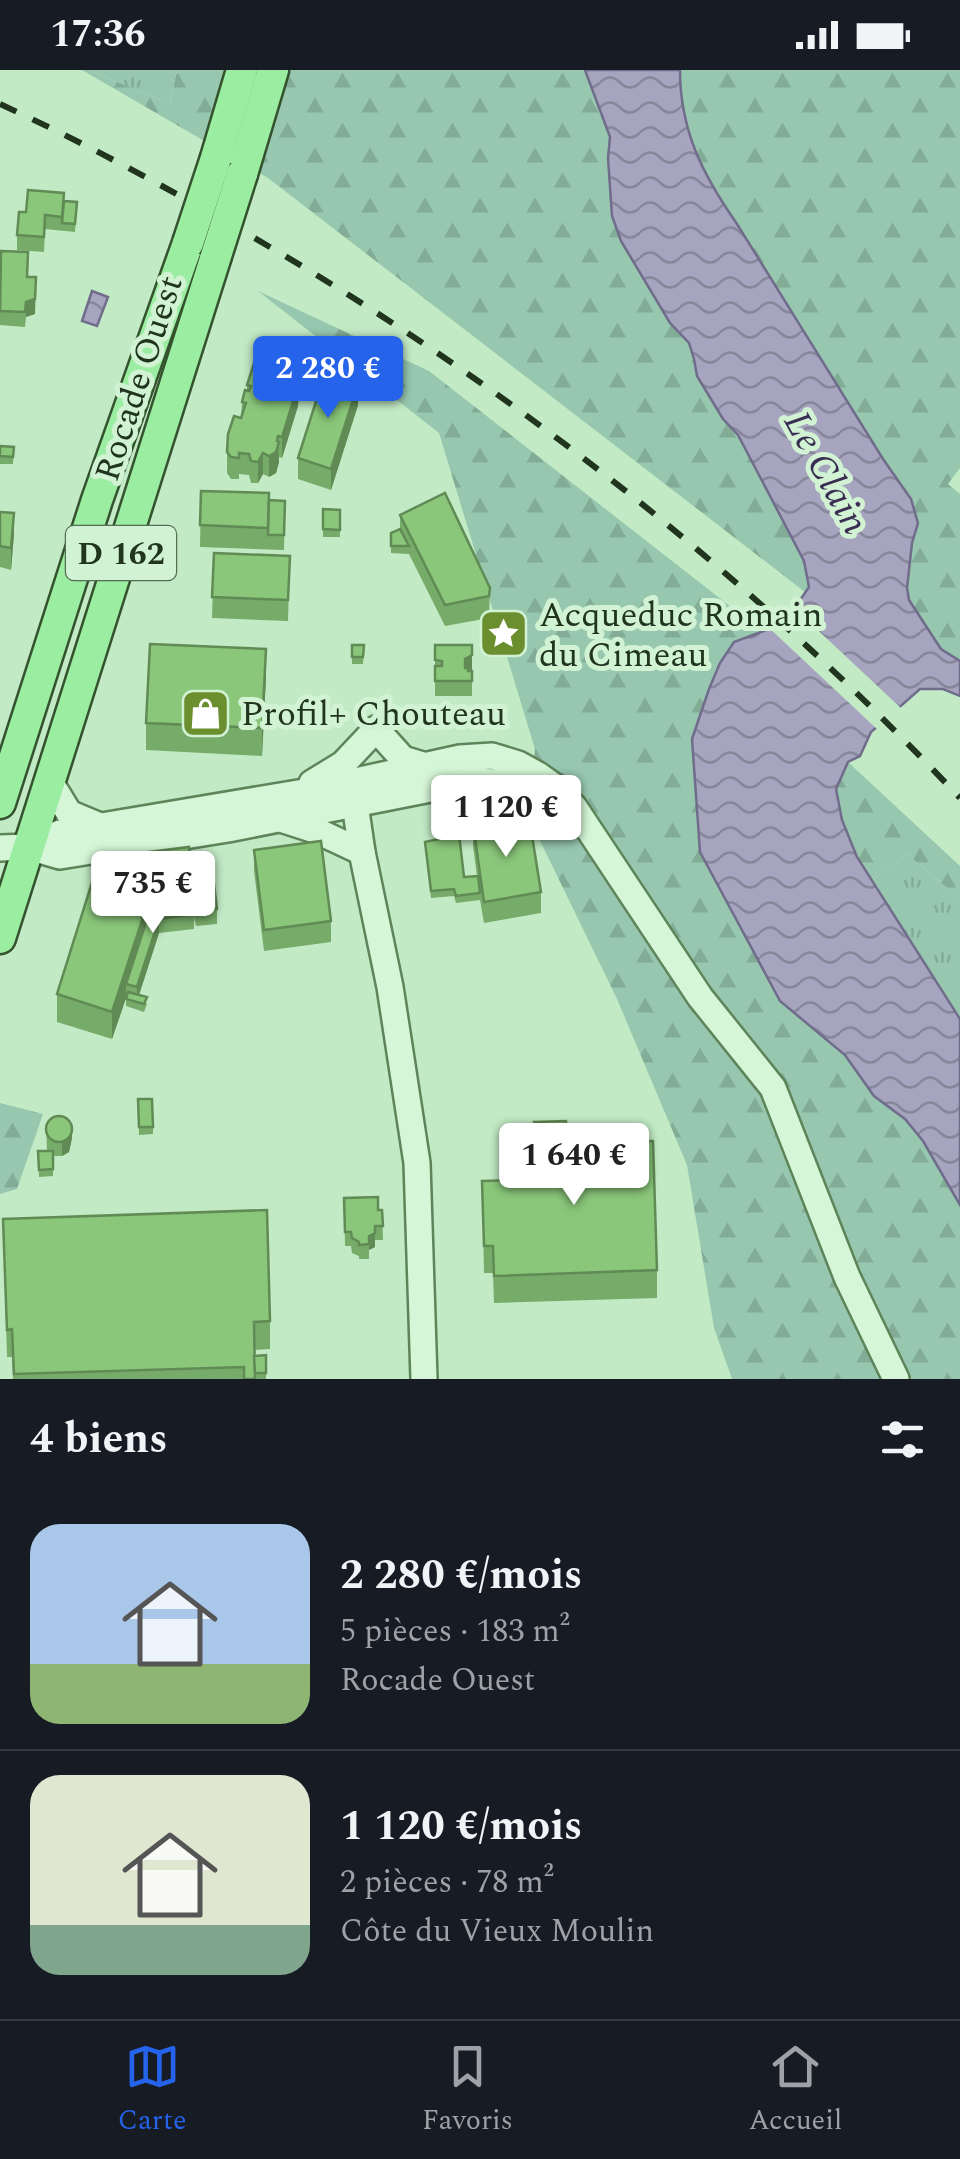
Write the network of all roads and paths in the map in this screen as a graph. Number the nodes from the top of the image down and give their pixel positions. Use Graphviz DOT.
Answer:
graph roads {
  1 [pos="242,70"];
  2 [pos="273,70"];
  3 [pos="229,166"];
  4 [pos="426,766"];
  5 [pos="363,779"];
  6 [pos="49,780"];
  7 [pos="295,793"];
  8 [pos="0,803"];
  9 [pos="355,804"];
  10 [pos="280,819"];
  11 [pos="100,826"];
  12 [pos="590,828"];
  13 [pos="15,848"];
  14 [pos="362,852"];
  15 [pos="0,938"];
  16 [pos="424,1379"];
  17 [pos="896,1379"];
  1 -- 3 [label="main road, Rocade Ouest / D 162"];
  2 -- 3 [label="main road, Rocade Ouest / D 162"];
  3 -- 6 [label="main road, Rocade Ouest / D 162, bridge"];
  3 -- 8 [label="main road, Rocade Ouest / D 162, bridge"];
  4 -- 5 [label="street"];
  4 -- 7 [label="street"];
  4 -- 12 [label="street"];
  5 -- 7 [label="street"];
  5 -- 9 [label="street"];
  6 -- 11 [label="street"];
  6 -- 13 [label="main road, Rocade Ouest / D 162"];
  7 -- 11 [label="street"];
  9 -- 10 [label="street"];
  9 -- 12 [label="street"];
  9 -- 14 [label="street"];
  10 -- 13 [label="street"];
  10 -- 14 [label="street"];
  11 -- 13 [label="street"];
  12 -- 17 [label="street"];
  13 -- 15 [label="main road, Rocade Ouest / D 162"];
  14 -- 16 [label="street"];
}
